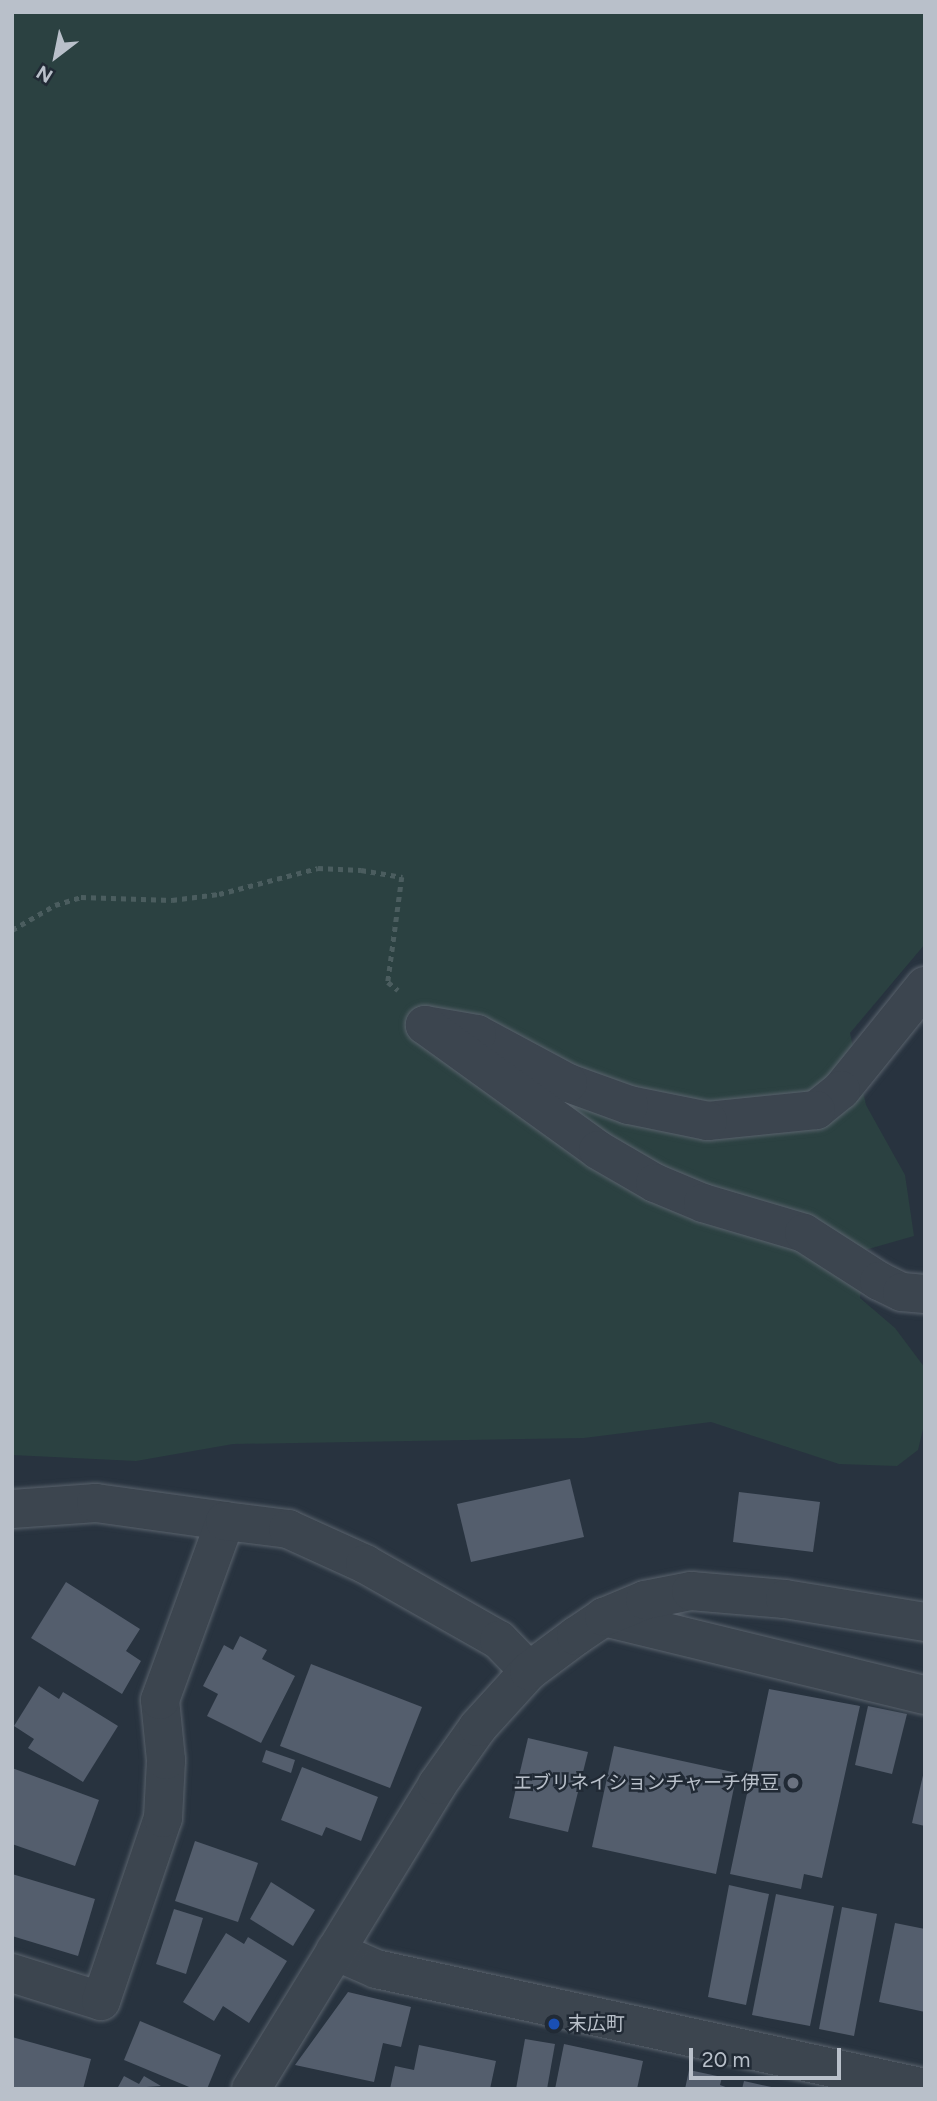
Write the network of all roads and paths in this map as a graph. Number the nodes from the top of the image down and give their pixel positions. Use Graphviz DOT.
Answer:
graph roads {
  1 [pos="12,930"];
  2 [pos="925,986"];
  3 [pos="441,1027"];
  4 [pos="925,1294"];
  5 [pos="12,1508"];
  6 [pos="225,1521"];
  7 [pos="604,1617"];
  8 [pos="925,1622"];
  9 [pos="529,1671"];
  10 [pos="925,1695"];
  11 [pos="335,1951"];
  12 [pos="12,1972"];
  13 [pos="925,2088"];
  14 [pos="251,2089"];
  1 -- 3 [label="path"];
  2 -- 3 [label="street"];
  3 -- 4 [label="street"];
  5 -- 6 [label="street"];
  6 -- 9 [label="street"];
  6 -- 12 [label="street"];
  7 -- 8 [label="street"];
  7 -- 9 [label="street"];
  7 -- 10 [label="street"];
  9 -- 11 [label="street"];
  11 -- 13 [label="street"];
  11 -- 14 [label="street"];
}
